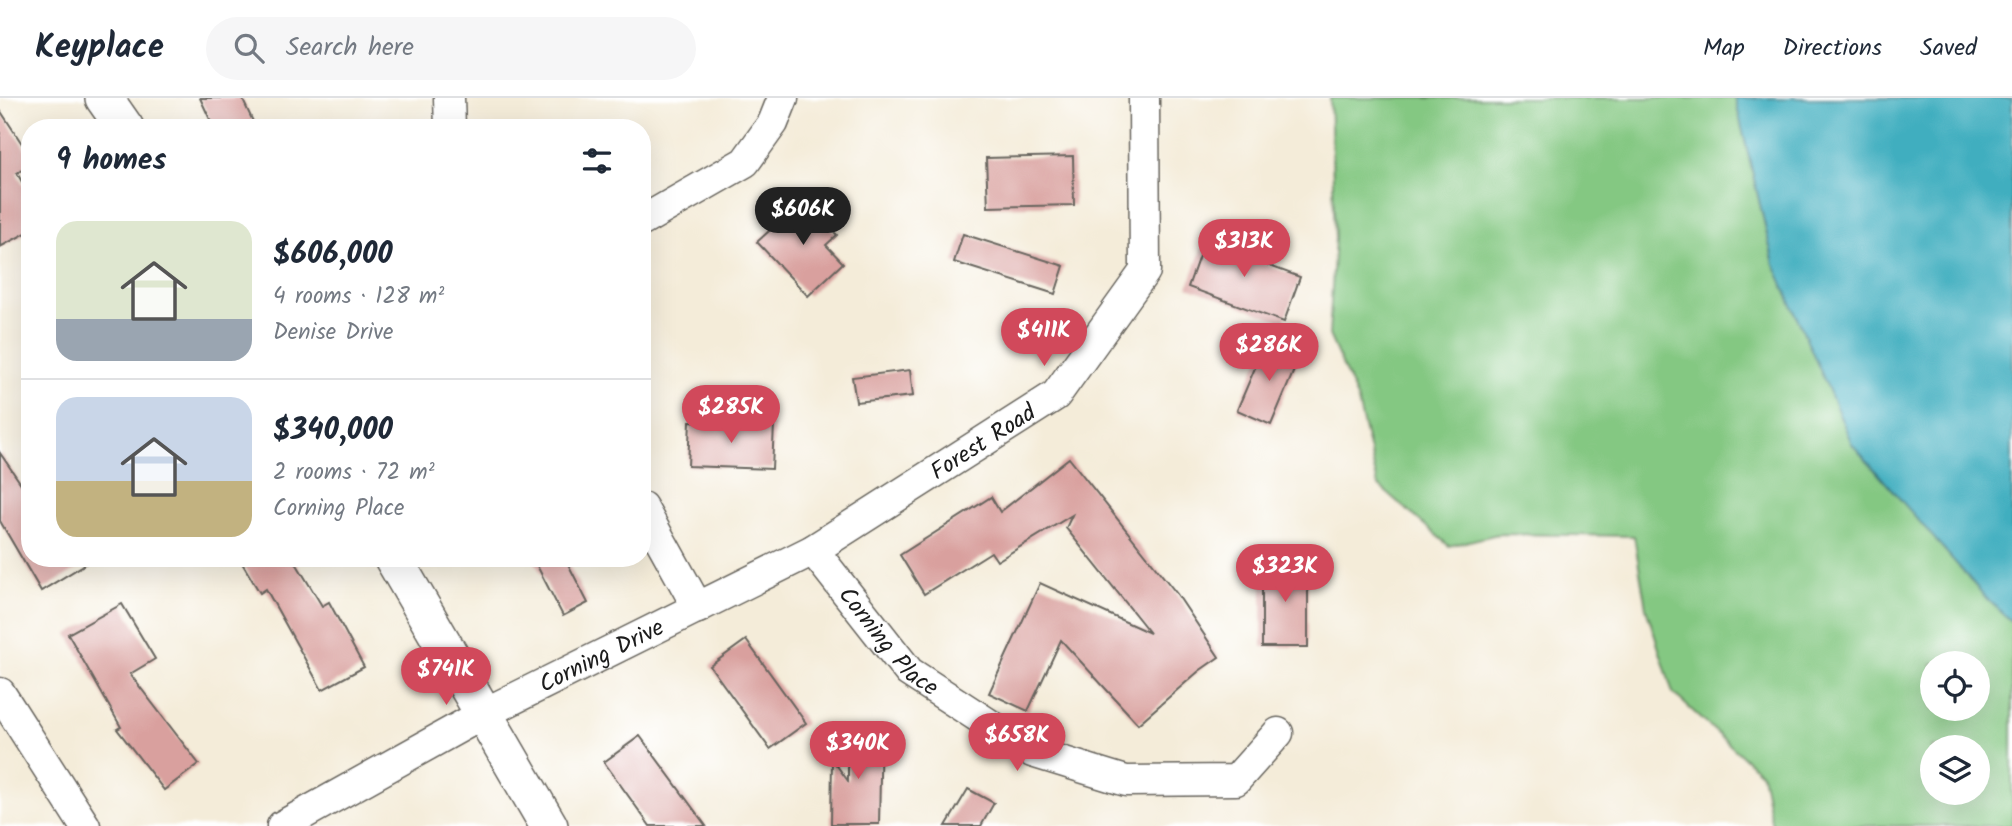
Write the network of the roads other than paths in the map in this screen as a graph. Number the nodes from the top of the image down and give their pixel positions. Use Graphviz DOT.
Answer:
graph roads {
  1 [pos="104,98"];
  2 [pos="449,98"];
  3 [pos="783,98"];
  4 [pos="1144,98"];
  5 [pos="119,119"];
  6 [pos="450,119"];
  7 [pos="651,215"];
  8 [pos="651,523"];
  9 [pos="813,550"];
  10 [pos="398,567"];
  11 [pos="698,608"];
  12 [pos="0,693"];
  13 [pos="483,714"];
  14 [pos="1278,733"];
  15 [pos="85,826"];
  16 [pos="282,826"];
  17 [pos="549,826"];
  1 -- 5 [label="street"];
  2 -- 6 [label="street"];
  3 -- 7 [label="street"];
  4 -- 9 [label="street, Forest Road"];
  8 -- 11 [label="street"];
  9 -- 11 [label="street, Corning Drive"];
  9 -- 14 [label="street, Corning Place"];
  10 -- 13 [label="street"];
  11 -- 13 [label="street, Corning Drive"];
  12 -- 15 [label="street"];
  13 -- 16 [label="street, Corning Drive"];
  13 -- 17 [label="street"];
}
